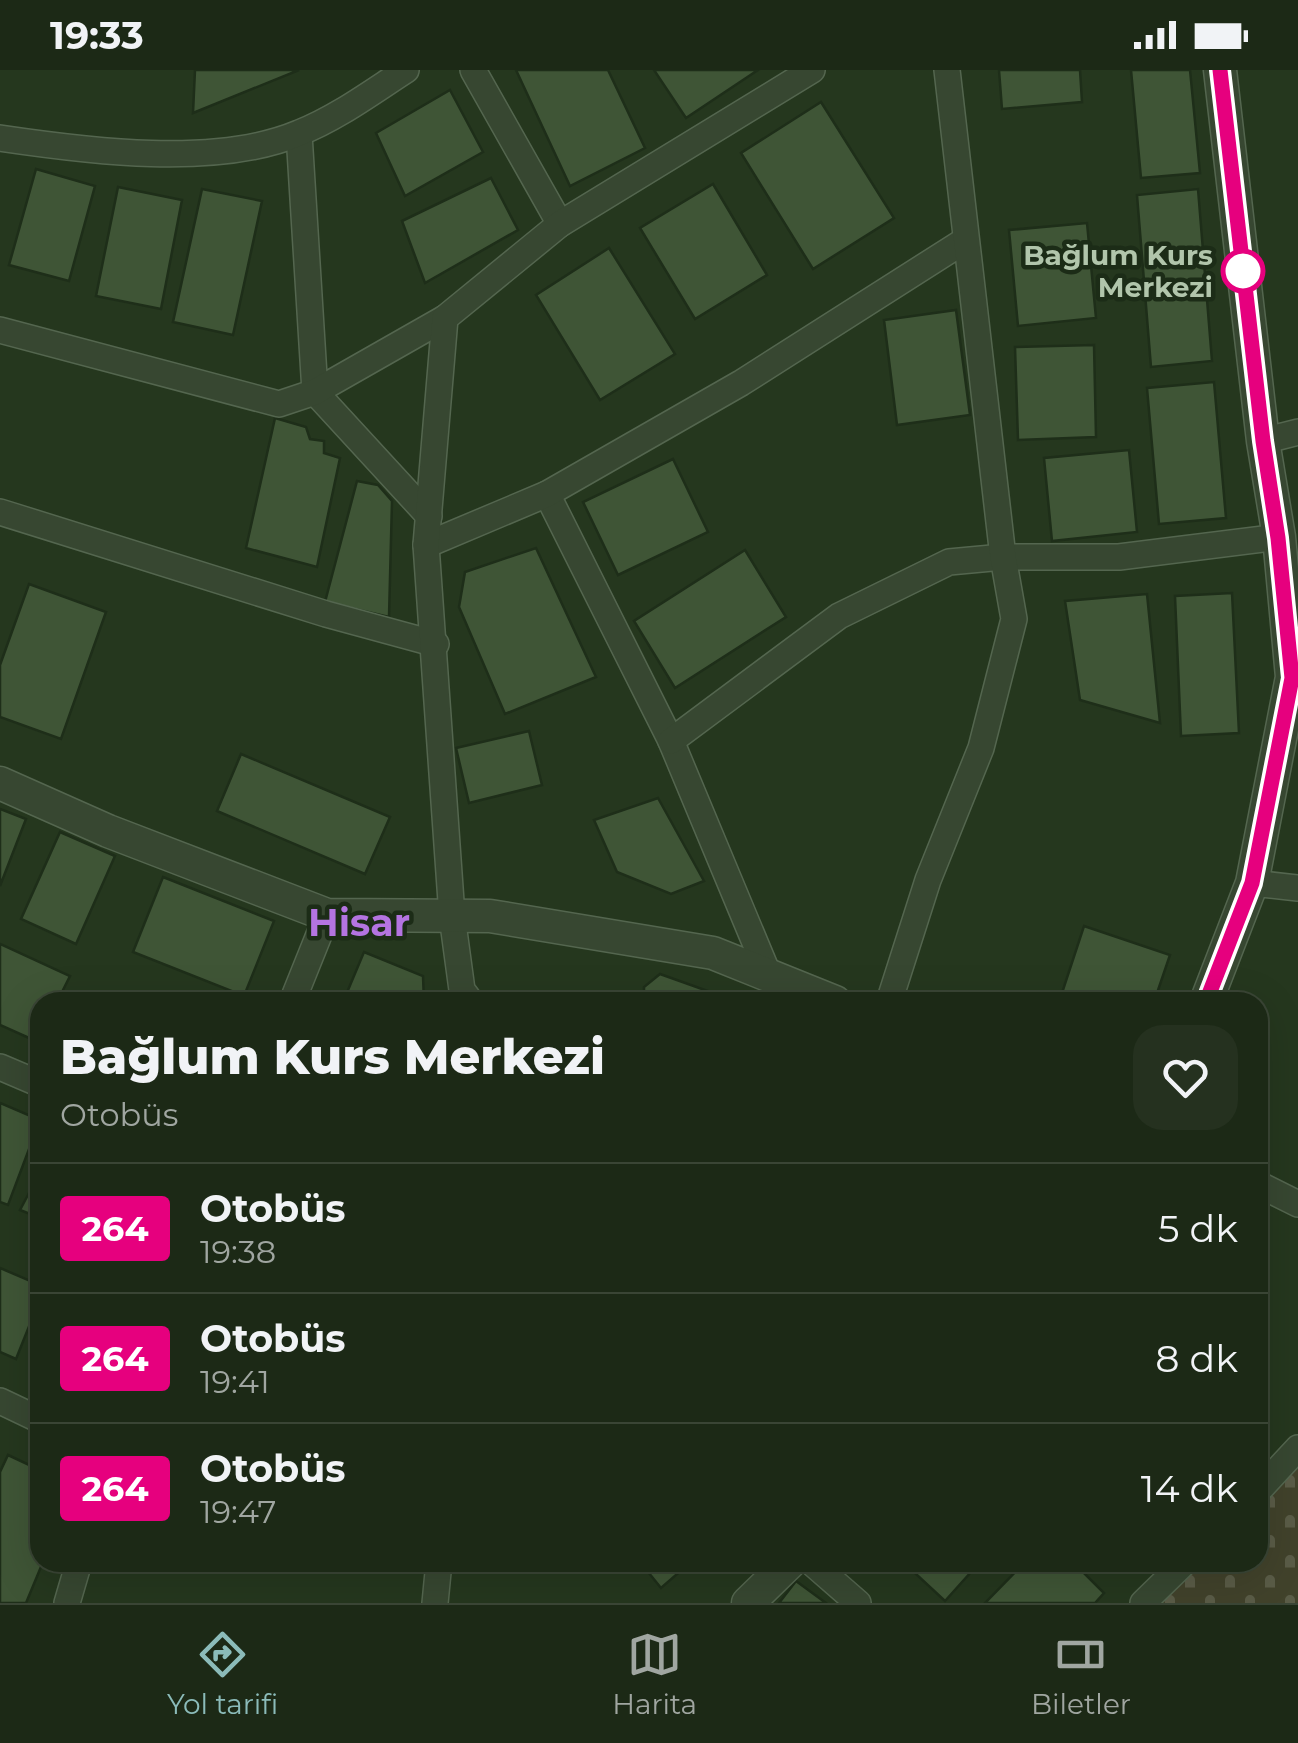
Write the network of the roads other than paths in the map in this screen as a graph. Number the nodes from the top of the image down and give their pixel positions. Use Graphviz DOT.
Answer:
graph roads {
  1 [pos="406,70"];
  2 [pos="473,70"];
  3 [pos="812,70"];
  4 [pos="946,70"];
  5 [pos="1220,70"];
  6 [pos="299,134"];
  7 [pos="0,138"];
  8 [pos="560,224"];
  9 [pos="964,241"];
  10 [pos="445,318"];
  11 [pos="0,330"];
  12 [pos="315,392"];
  13 [pos="1298,432"];
  14 [pos="1263,441"];
  15 [pos="547,494"];
  16 [pos="0,512"];
  17 [pos="429,516"];
  18 [pos="1278,538"];
  19 [pos="426,545"];
  20 [pos="1003,558"];
  21 [pos="436,644"];
  22 [pos="1295,677"];
  23 [pos="671,741"];
  24 [pos="0,783"];
  25 [pos="1252,883"];
  26 [pos="1298,888"];
  27 [pos="326,915"];
  28 [pos="452,916"];
  29 [pos="769,976"];
  30 [pos="296,992"];
  31 [pos="463,992"];
  32 [pos="810,992"];
  33 [pos="892,992"];
  34 [pos="1210,992"];
  35 [pos="0,1067"];
  36 [pos="30,1080"];
  37 [pos="1268,1189"];
  38 [pos="1298,1204"];
  39 [pos="0,1401"];
  40 [pos="30,1415"];
  41 [pos="1298,1448"];
  42 [pos="1268,1480"];
  43 [pos="76,1572"];
  44 [pos="438,1572"];
  45 [pos="780,1572"];
  46 [pos="822,1572"];
  47 [pos="1175,1572"];
  48 [pos="67,1603"];
  49 [pos="435,1603"];
  50 [pos="748,1603"];
  51 [pos="858,1603"];
  52 [pos="1144,1603"];
  1 -- 6 [label="street"];
  2 -- 8 [label="street"];
  3 -- 8 [label="street"];
  4 -- 9 [label="street"];
  5 -- 14 [label="street"];
  6 -- 7 [label="street"];
  6 -- 12 [label="street"];
  8 -- 10 [label="street"];
  9 -- 15 [label="street"];
  9 -- 20 [label="street"];
  10 -- 12 [label="street"];
  10 -- 17 [label="street"];
  11 -- 12 [label="street"];
  12 -- 17 [label="street"];
  13 -- 14 [label="street"];
  14 -- 18 [label="street"];
  15 -- 19 [label="street"];
  15 -- 23 [label="street"];
  16 -- 21 [label="street"];
  17 -- 19 [label="street"];
  18 -- 20 [label="street"];
  18 -- 22 [label="street"];
  19 -- 21 [label="street"];
  20 -- 23 [label="street"];
  20 -- 33 [label="street"];
  21 -- 28 [label="street"];
  22 -- 25 [label="street"];
  23 -- 29 [label="street"];
  24 -- 27 [label="street"];
  25 -- 26 [label="street"];
  25 -- 34 [label="street"];
  27 -- 28 [label="street"];
  27 -- 30 [label="street"];
  28 -- 29 [label="street"];
  28 -- 31 [label="street"];
  29 -- 32 [label="street"];
  35 -- 36 [label="street"];
  37 -- 38 [label="street"];
  39 -- 40 [label="street"];
  41 -- 42 [label="street"];
  43 -- 48 [label="street"];
  44 -- 49 [label="street"];
  45 -- 50 [label="street"];
  46 -- 51 [label="street"];
  47 -- 52 [label="street"];
}
